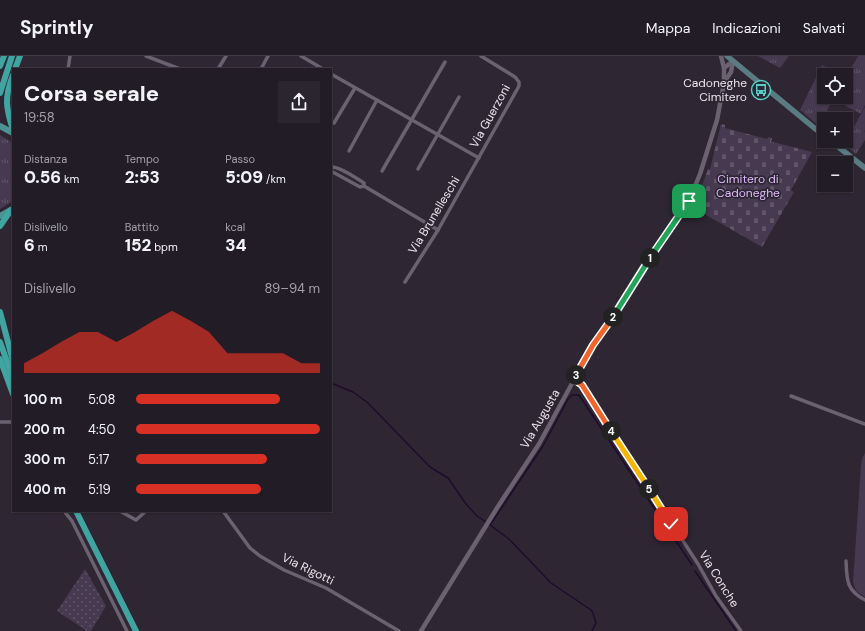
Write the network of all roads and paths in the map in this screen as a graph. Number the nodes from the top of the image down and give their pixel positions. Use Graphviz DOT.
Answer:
graph roads {
  1 [pos="4,56"];
  2 [pos="12,56"];
  3 [pos="20,56"];
  4 [pos="70,56"];
  5 [pos="146,56"];
  6 [pos="226,56"];
  7 [pos="268,56"];
  8 [pos="301,56"];
  9 [pos="481,56"];
  10 [pos="721,56"];
  11 [pos="727,56"];
  12 [pos="734,61"];
  13 [pos="445,62"];
  14 [pos="0,66"];
  15 [pos="315,67"];
  16 [pos="15,68"];
  17 [pos="68,68"];
  18 [pos="177,68"];
  19 [pos="219,68"];
  20 [pos="262,68"];
  21 [pos="724,68"];
  22 [pos="742,69"];
  23 [pos="731,72"];
  24 [pos="332,75"];
  25 [pos="12,78"];
  26 [pos="724,83"];
  27 [pos="355,88"];
  28 [pos="0,92"];
  29 [pos="459,97"];
  30 [pos="377,100"];
  31 [pos="412,119"];
  32 [pos="334,123"];
  33 [pos="0,126"];
  34 [pos="12,129"];
  35 [pos="817,130"];
  36 [pos="12,132"];
  37 [pos="437,135"];
  38 [pos="840,148"];
  39 [pos="349,151"];
  40 [pos="478,158"];
  41 [pos="332,167"];
  42 [pos="865,168"];
  43 [pos="418,169"];
  44 [pos="382,171"];
  45 [pos="332,172"];
  46 [pos="364,186"];
  47 [pos="12,209"];
  48 [pos="0,216"];
  49 [pos="0,226"];
  50 [pos="438,230"];
  51 [pos="405,282"];
  52 [pos="0,312"];
  53 [pos="0,342"];
  54 [pos="12,357"];
  55 [pos="0,359"];
  56 [pos="12,375"];
  57 [pos="574,379"];
  58 [pos="12,391"];
  59 [pos="791,396"];
  60 [pos="0,422"];
  61 [pos="12,422"];
  62 [pos="865,424"];
  63 [pos="65,512"];
  64 [pos="77,512"];
  65 [pos="122,512"];
  66 [pos="145,512"];
  67 [pos="224,512"];
  68 [pos="846,561"];
  69 [pos="865,600"];
  70 [pos="127,631"];
  71 [pos="136,631"];
  72 [pos="398,631"];
  73 [pos="421,631"];
  74 [pos="741,631"];
  1 -- 14 [label="highway"];
  2 -- 28 [label="highway"];
  3 -- 16 [label="highway"];
  4 -- 17 [label="street"];
  5 -- 18 [label="street"];
  6 -- 19 [label="street"];
  7 -- 20 [label="street"];
  8 -- 15 [label="street"];
  9 -- 40 [label="street, Via Guerzoni"];
  10 -- 21 [label="street, Via Augusta"];
  11 -- 12 [label="main road"];
  12 -- 21 [label="street"];
  12 -- 22 [label="main road"];
  12 -- 23 [label="street, Via Augusta"];
  13 -- 31 [label="street"];
  21 -- 26 [label="street, Via Augusta"];
  22 -- 23 [label="street"];
  22 -- 35 [label="main road"];
  23 -- 26 [label="street, Via Augusta"];
  24 -- 27 [label="street"];
  25 -- 34 [label="highway"];
  26 -- 57 [label="street, Via Augusta"];
  27 -- 30 [label="street"];
  27 -- 32 [label="street"];
  29 -- 37 [label="street"];
  30 -- 31 [label="street"];
  30 -- 39 [label="street"];
  31 -- 37 [label="street"];
  31 -- 44 [label="street"];
  33 -- 36 [label="main road"];
  37 -- 40 [label="street"];
  37 -- 43 [label="street"];
  38 -- 42 [label="main road"];
  40 -- 50 [label="street, Via Brunelleschi"];
  41 -- 46 [label="street"];
  45 -- 46 [label="street"];
  46 -- 50 [label="street"];
  47 -- 48 [label="main road"];
  47 -- 49 [label="highway"];
  50 -- 51 [label="street, Via Brunelleschi"];
  52 -- 54 [label="highway"];
  53 -- 56 [label="highway"];
  55 -- 58 [label="highway"];
  57 -- 73 [label="street, Via Augusta"];
  57 -- 74 [label="street, Via Conche"];
  59 -- 62 [label="street"];
  60 -- 61 [label="street"];
  63 -- 70 [label="street"];
  64 -- 71 [label="highway"];
  65 -- 66 [label="street"];
  67 -- 72 [label="street, Via Rigotti"];
  68 -- 69 [label="street"];
}
